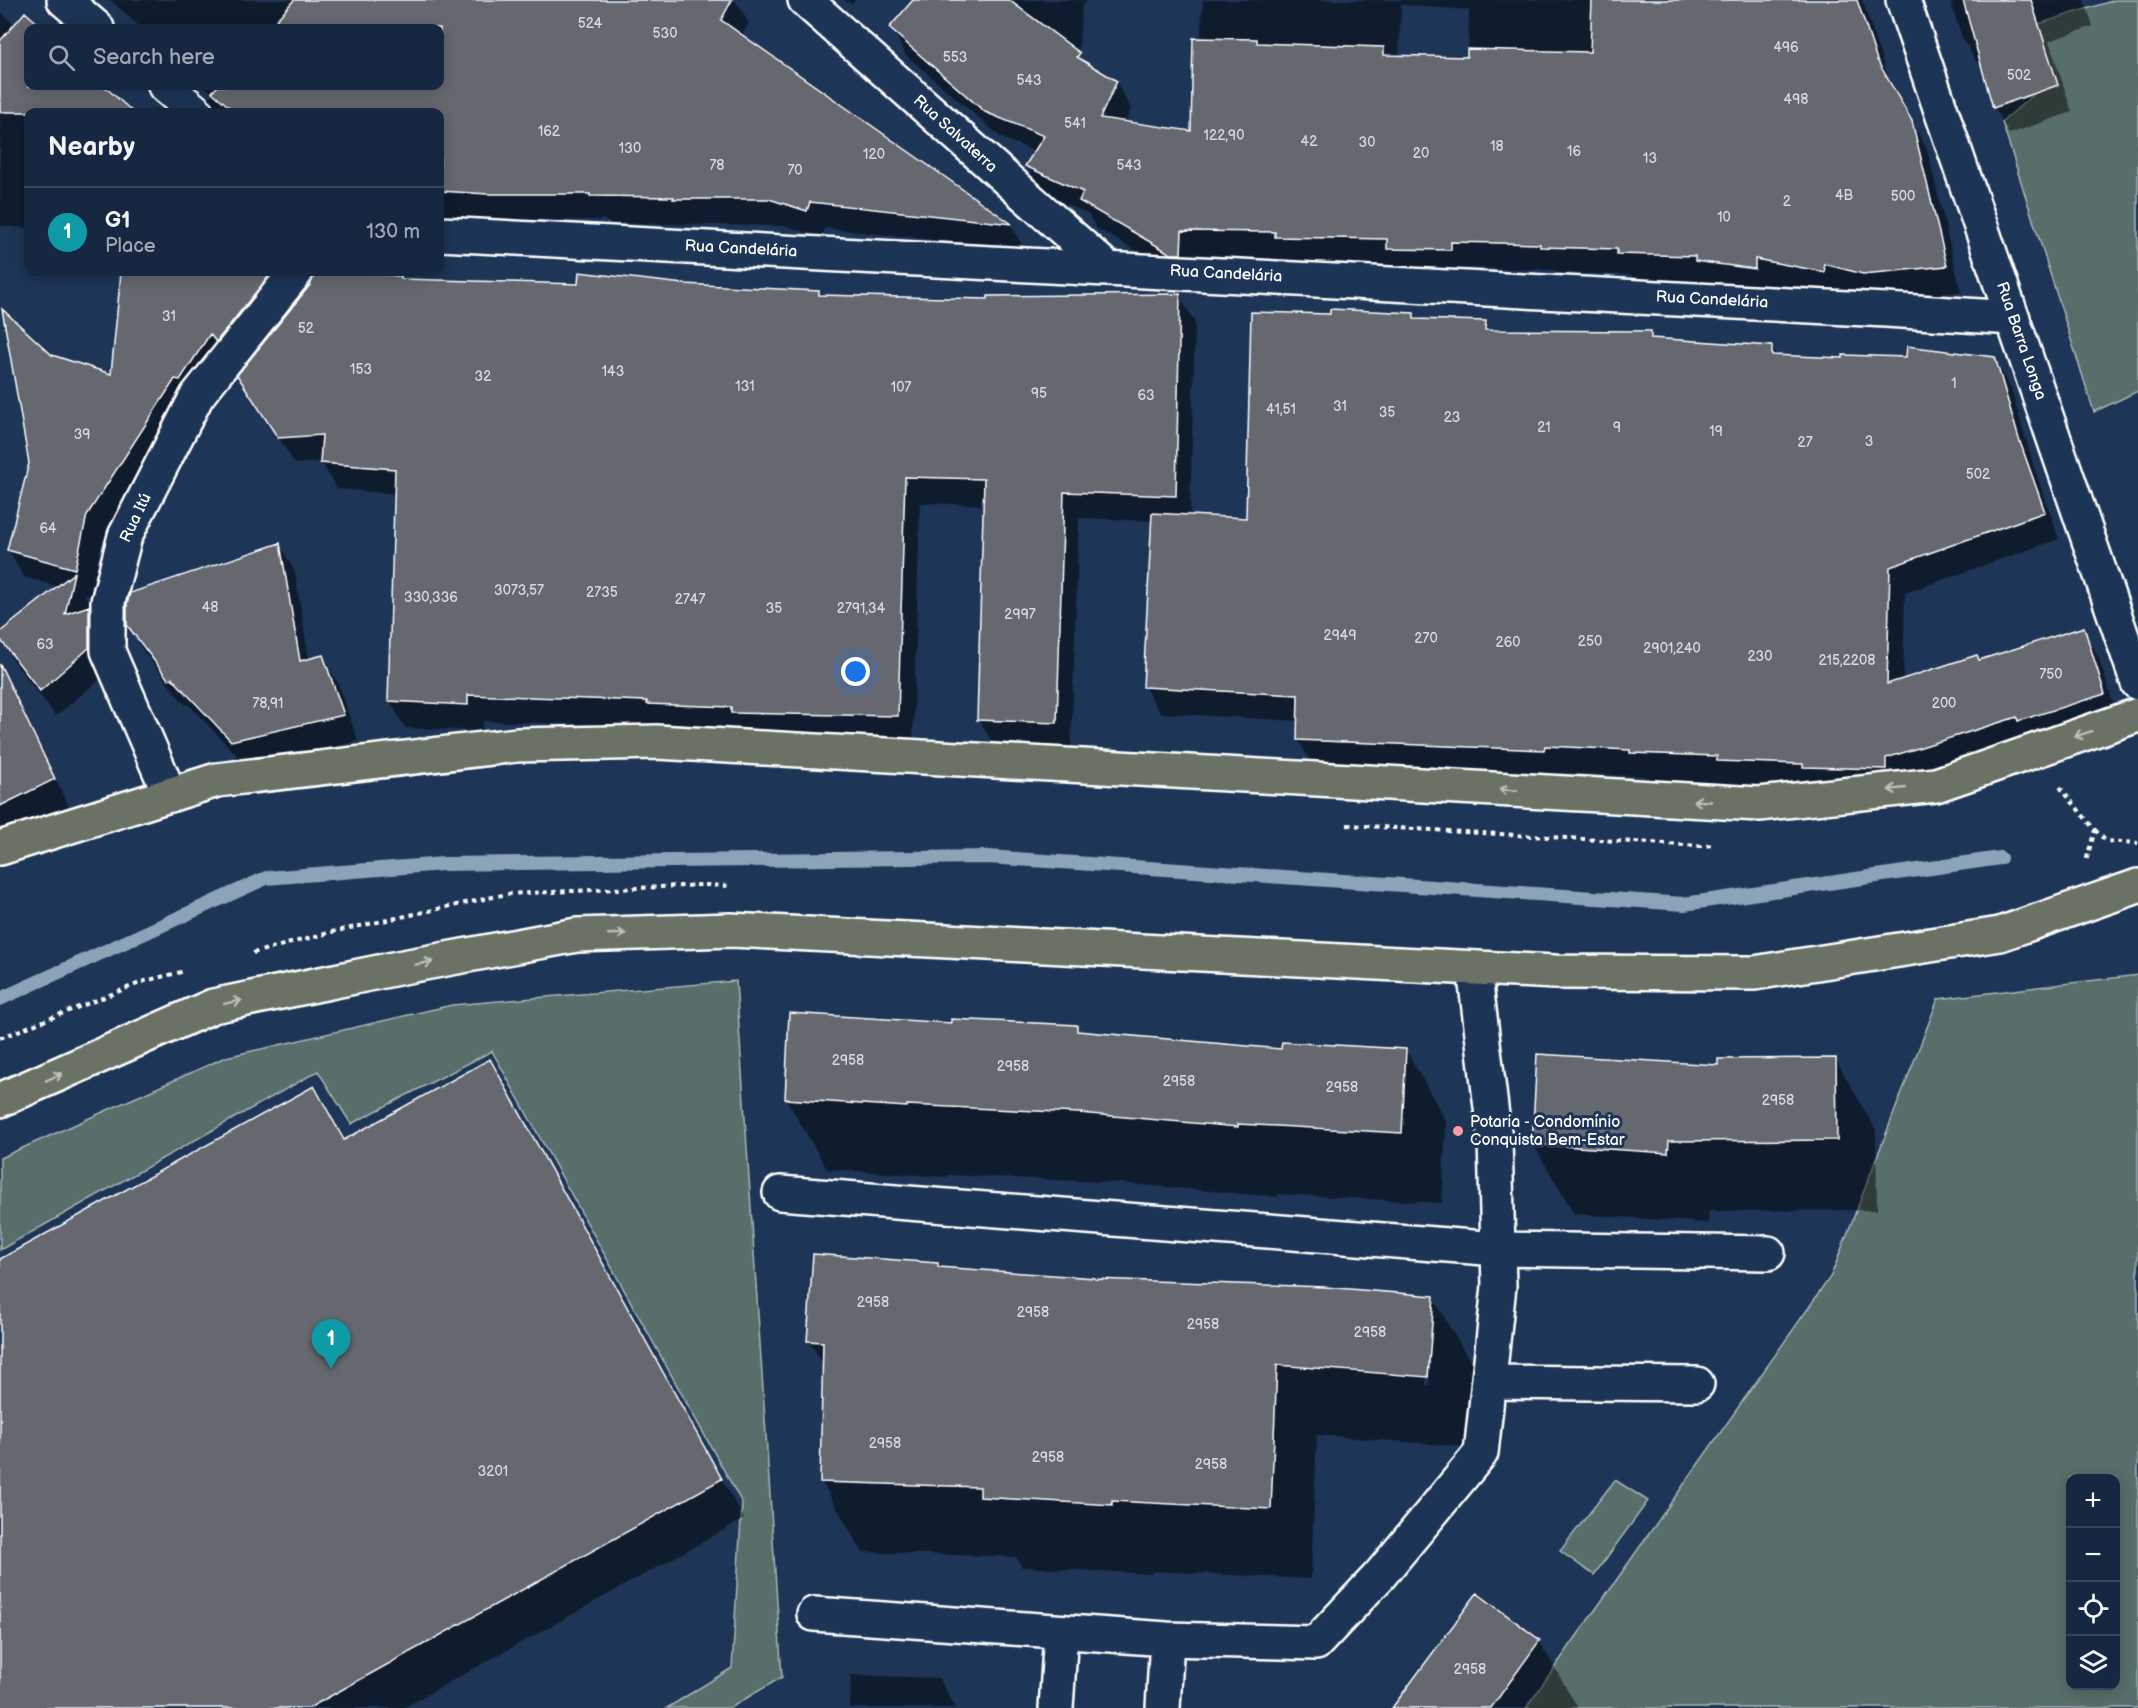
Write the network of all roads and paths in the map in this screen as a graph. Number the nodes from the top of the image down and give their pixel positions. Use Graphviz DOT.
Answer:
graph roads {
  1 [pos="64,0"];
  2 [pos="804,0"];
  3 [pos="1903,0"];
  4 [pos="92,24"];
  5 [pos="170,90"];
  6 [pos="191,108"];
  7 [pos="444,234"];
  8 [pos="1107,268"];
  9 [pos="293,276"];
  10 [pos="2013,318"];
  11 [pos="2138,683"];
  12 [pos="2138,715"];
  13 [pos="2049,789"];
  14 [pos="170,795"];
  15 [pos="1338,824"];
  16 [pos="2095,830"];
  17 [pos="2138,843"];
  18 [pos="1724,844"];
  19 [pos="0,848"];
  20 [pos="2083,868"];
  21 [pos="738,886"];
  22 [pos="2138,886"];
  23 [pos="244,955"];
  24 [pos="1474,968"];
  25 [pos="189,970"];
  26 [pos="0,1038"];
  27 [pos="0,1100"];
  28 [pos="780,1193"];
  29 [pos="1498,1249"];
  30 [pos="1768,1252"];
  31 [pos="1489,1382"];
  32 [pos="1696,1384"];
  33 [pos="814,1614"];
  34 [pos="1061,1632"];
  35 [pos="1167,1639"];
  36 [pos="1056,1708"];
  37 [pos="1163,1708"];
  1 -- 4 [label="street"];
  2 -- 8 [label="street, Rua Salvaterra"];
  3 -- 10 [label="street, Rua Barra Longa"];
  5 -- 6 [label="street"];
  7 -- 8 [label="street, Rua Candelária"];
  8 -- 10 [label="street, Rua Candelária"];
  9 -- 14 [label="street, Rua Itú"];
  10 -- 11 [label="street, Rua Barra Longa"];
  12 -- 14 [label="main road, one-way"];
  13 -- 16 [label="path"];
  14 -- 19 [label="main road"];
  15 -- 18 [label="path"];
  16 -- 17 [label="path"];
  16 -- 20 [label="path"];
  21 -- 23 [label="path"];
  22 -- 24 [label="main road"];
  27 -- 24 [label="main road, one-way"];
  24 -- 29 [label="street"];
  25 -- 26 [label="path"];
  28 -- 29 [label="street"];
  29 -- 30 [label="street"];
  29 -- 31 [label="street"];
  31 -- 32 [label="street"];
  31 -- 35 [label="street"];
  33 -- 34 [label="street"];
  34 -- 35 [label="street"];
  34 -- 36 [label="street"];
  35 -- 37 [label="street"];
}
